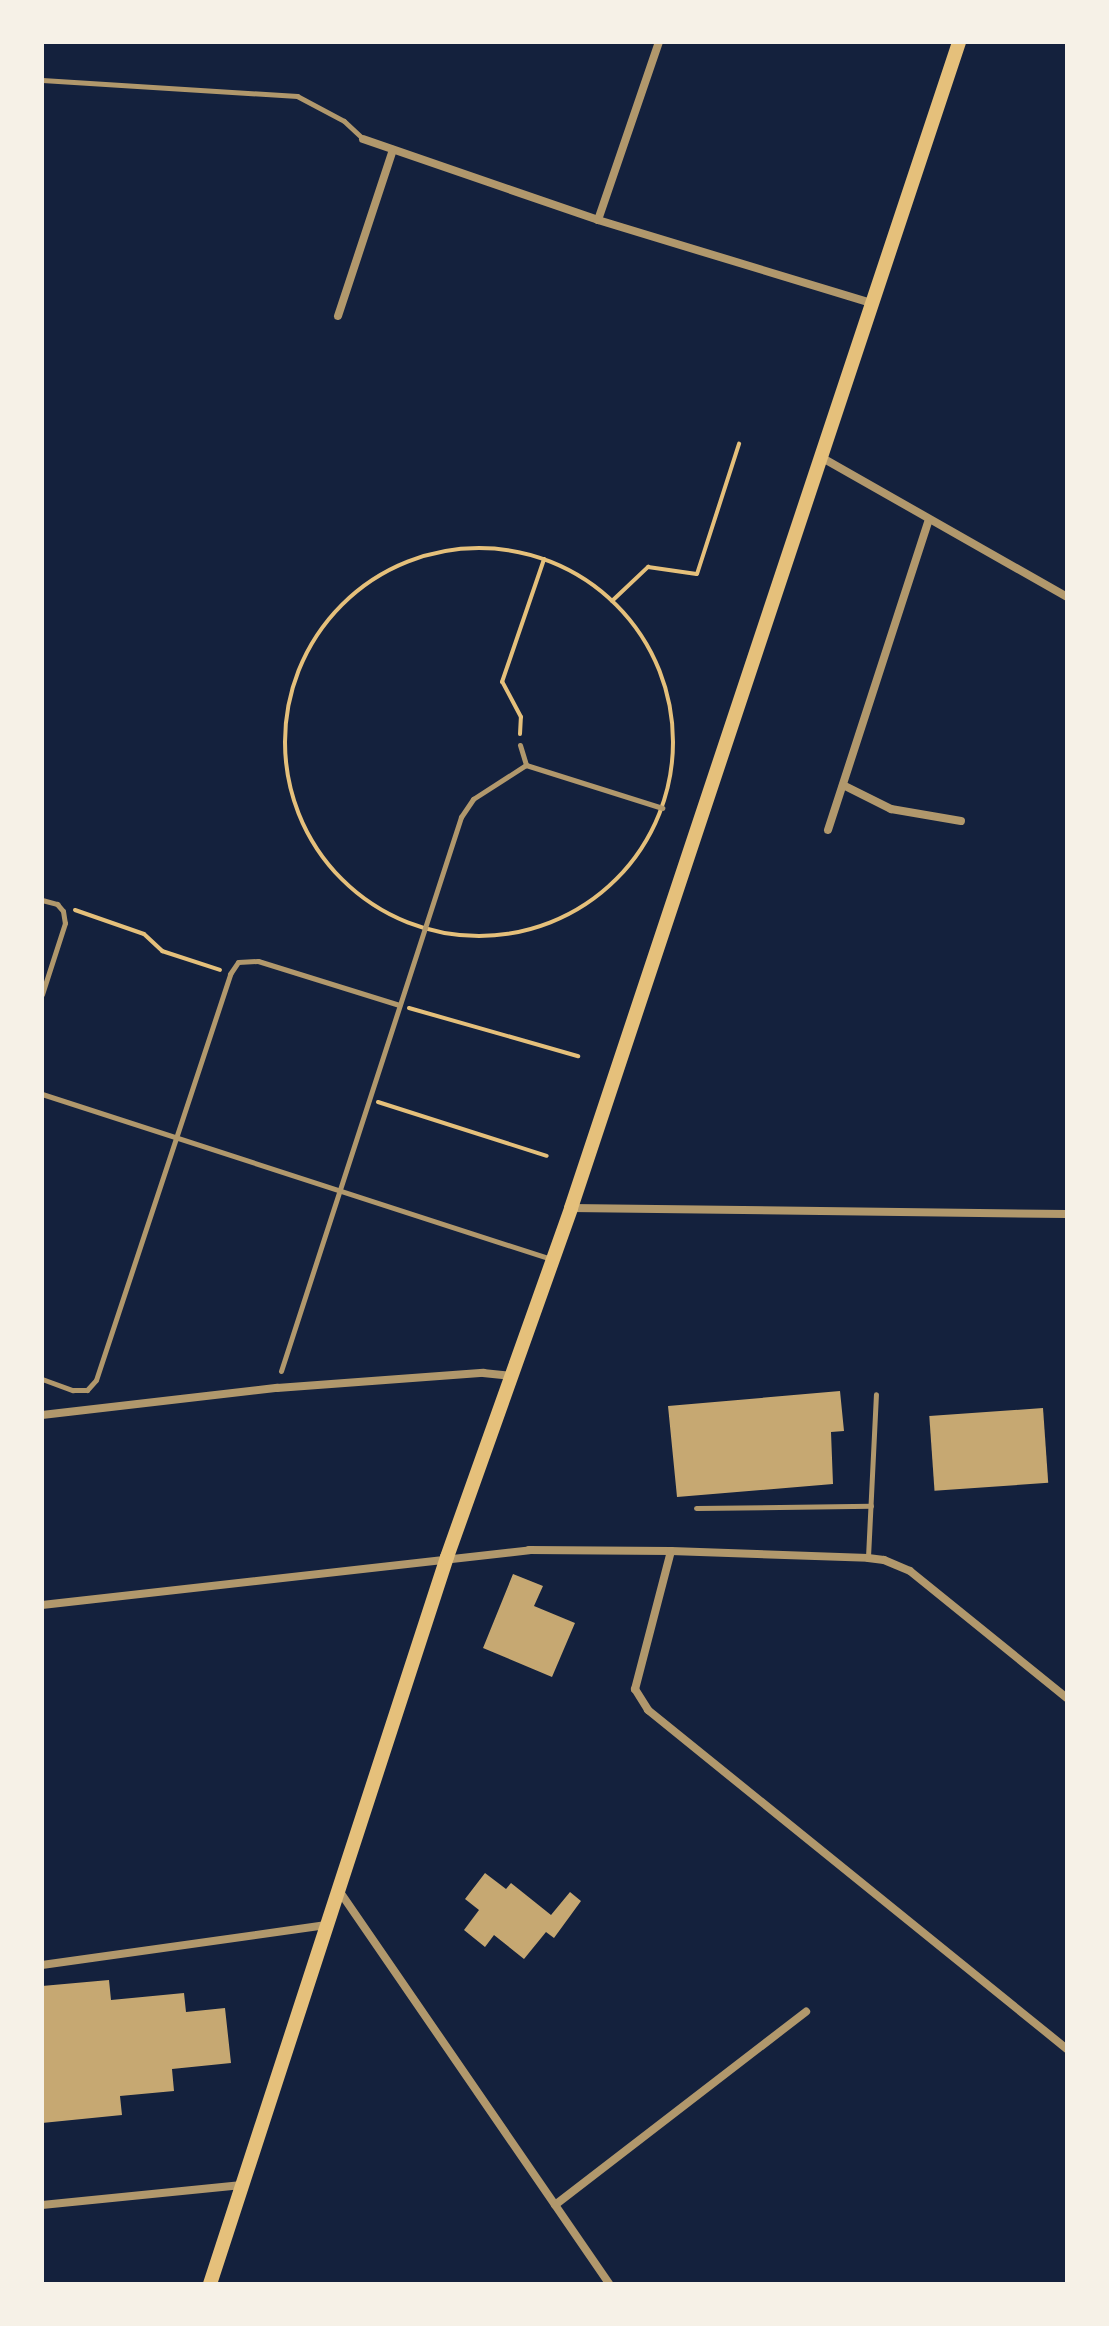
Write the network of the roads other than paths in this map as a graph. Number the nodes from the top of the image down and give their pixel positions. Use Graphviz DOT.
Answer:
graph roads {
  1 [pos="659,42"];
  2 [pos="959,42"];
  3 [pos="42,80"];
  4 [pos="363,139"];
  5 [pos="393,150"];
  6 [pos="598,220"];
  7 [pos="872,303"];
  8 [pos="338,316"];
  9 [pos="819,456"];
  10 [pos="929,520"];
  11 [pos="1067,597"];
  12 [pos="520,745"];
  13 [pos="526,765"];
  14 [pos="843,785"];
  15 [pos="662,808"];
  16 [pos="961,821"];
  17 [pos="828,830"];
  18 [pos="42,900"];
  19 [pos="42,994"];
  20 [pos="399,1005"];
  21 [pos="42,1094"];
  22 [pos="177,1138"];
  23 [pos="340,1191"];
  24 [pos="571,1208"];
  25 [pos="1067,1214"];
  26 [pos="552,1259"];
  27 [pos="281,1371"];
  28 [pos="510,1376"];
  29 [pos="42,1379"];
  30 [pos="876,1394"];
  31 [pos="42,1415"];
  32 [pos="871,1506"];
  33 [pos="696,1508"];
  34 [pos="671,1551"];
  35 [pos="447,1557"];
  36 [pos="868,1558"];
  37 [pos="42,1605"];
  38 [pos="1067,1698"];
  39 [pos="340,1892"];
  40 [pos="329,1925"];
  41 [pos="42,1965"];
  42 [pos="806,2012"];
  43 [pos="1067,2049"];
  44 [pos="242,2185"];
  45 [pos="42,2205"];
  46 [pos="555,2205"];
  47 [pos="210,2284"];
  48 [pos="609,2284"];
  1 -- 6 [label="street"];
  2 -- 7 [label="main road"];
  3 -- 4 [label="lane"];
  4 -- 5 [label="street"];
  5 -- 6 [label="street"];
  5 -- 8 [label="street"];
  6 -- 7 [label="street"];
  7 -- 9 [label="main road"];
  9 -- 10 [label="street"];
  9 -- 24 [label="main road"];
  10 -- 11 [label="street"];
  10 -- 14 [label="street"];
  12 -- 13 [label="lane"];
  13 -- 15 [label="lane"];
  13 -- 20 [label="lane"];
  14 -- 16 [label="street"];
  14 -- 17 [label="street"];
  18 -- 19 [label="lane"];
  20 -- 22 [label="lane"];
  20 -- 23 [label="lane"];
  21 -- 22 [label="lane"];
  22 -- 23 [label="lane"];
  22 -- 29 [label="lane"];
  23 -- 26 [label="lane"];
  23 -- 27 [label="lane"];
  24 -- 25 [label="street"];
  24 -- 26 [label="main road"];
  26 -- 28 [label="main road"];
  28 -- 31 [label="street"];
  28 -- 35 [label="main road"];
  30 -- 32 [label="lane"];
  32 -- 33 [label="lane"];
  32 -- 36 [label="lane"];
  34 -- 35 [label="street"];
  34 -- 36 [label="street"];
  34 -- 43 [label="street"];
  35 -- 37 [label="street"];
  35 -- 39 [label="main road"];
  36 -- 38 [label="street"];
  39 -- 40 [label="main road"];
  39 -- 46 [label="street"];
  40 -- 41 [label="street"];
  40 -- 44 [label="main road"];
  42 -- 46 [label="street"];
  44 -- 45 [label="street"];
  44 -- 47 [label="main road"];
  46 -- 48 [label="street"];
}
